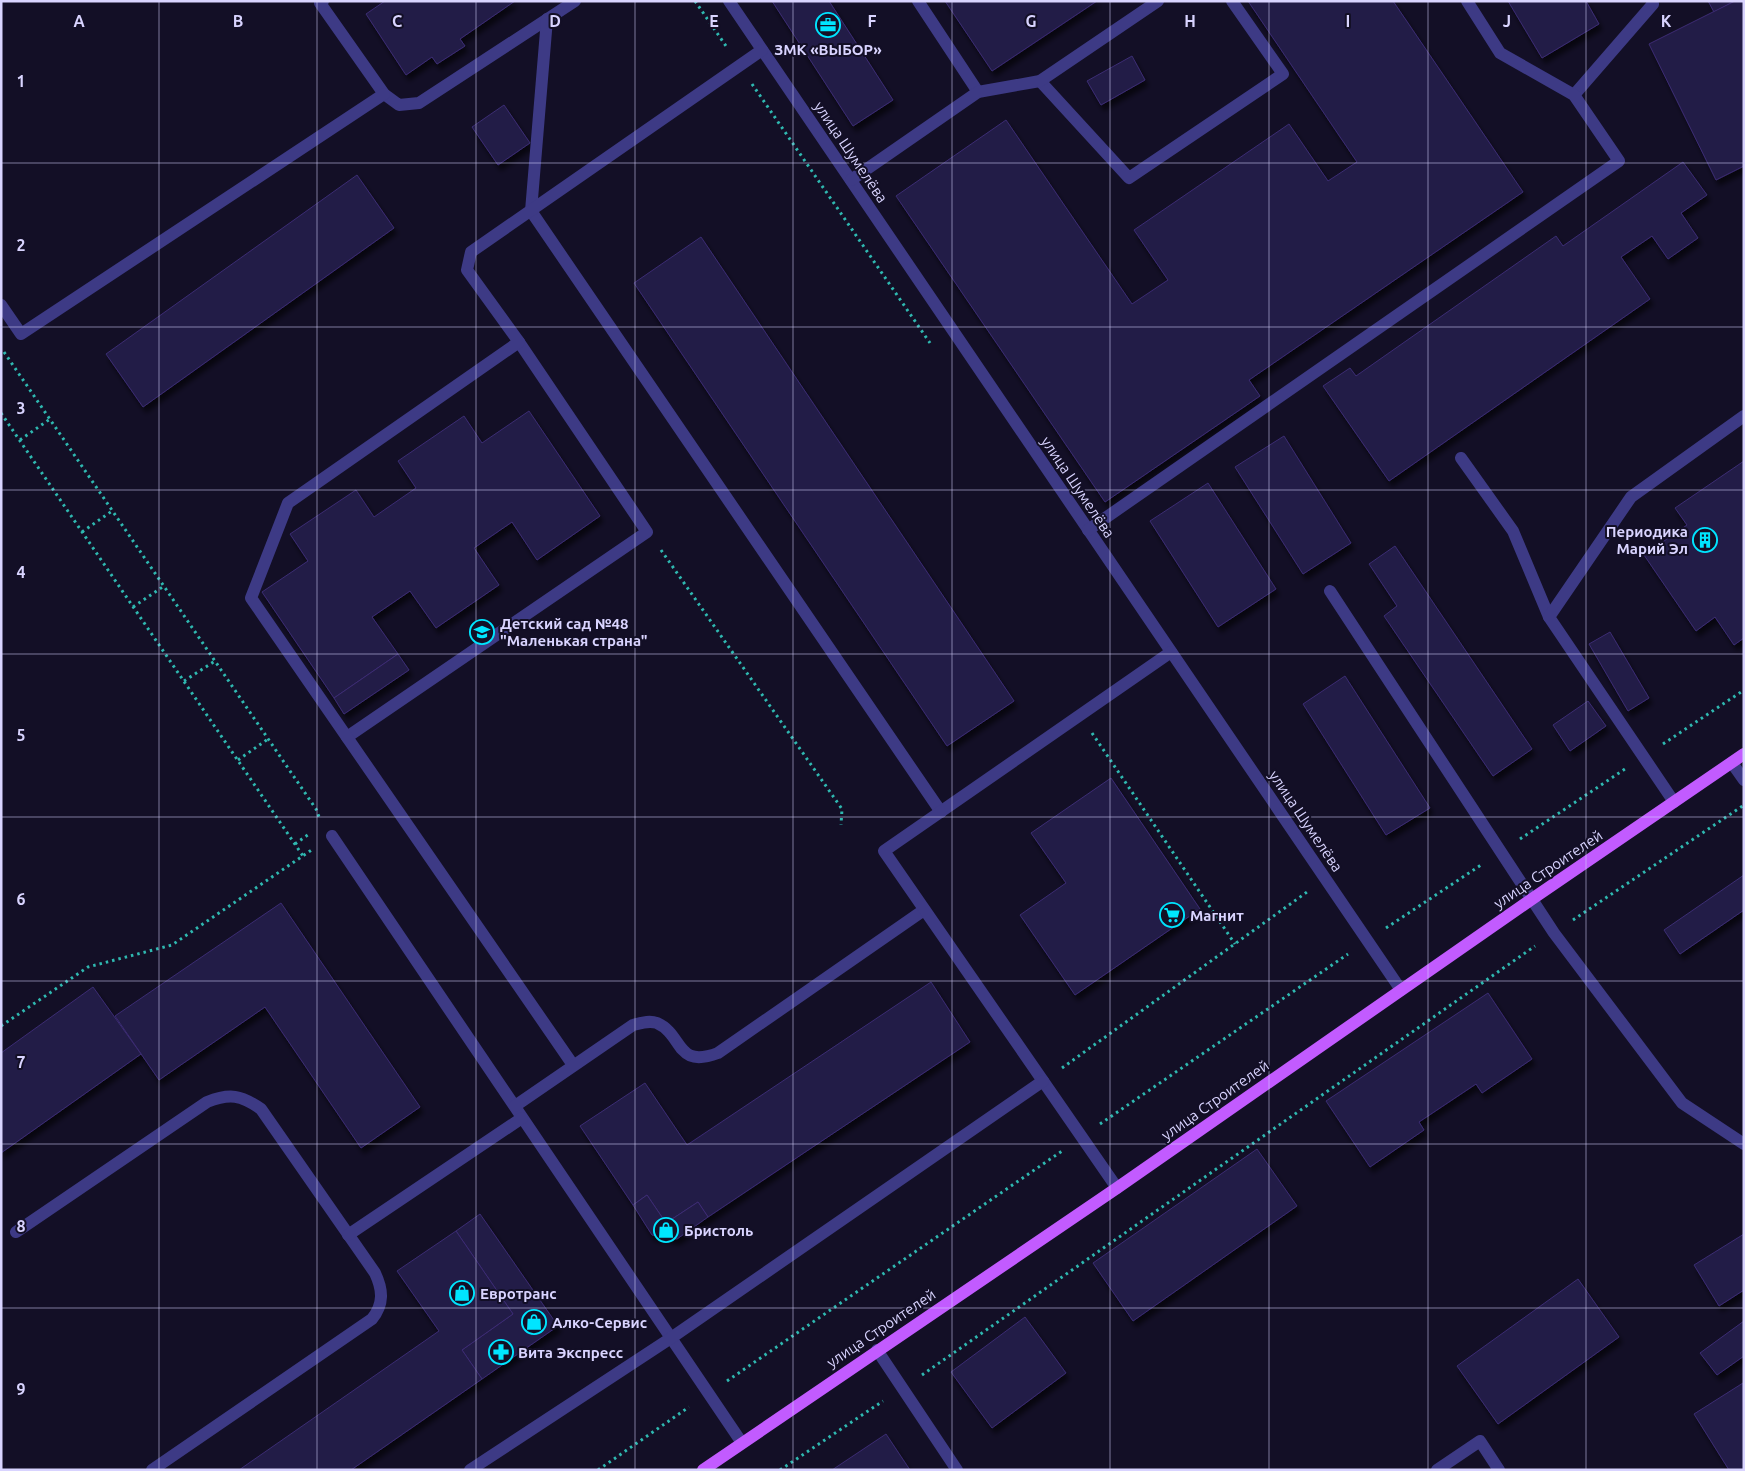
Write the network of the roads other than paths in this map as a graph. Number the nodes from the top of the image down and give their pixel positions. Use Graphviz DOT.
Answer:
graph roads {
  1 [pos="323,1"];
  2 [pos="575,1"];
  3 [pos="729,1"];
  4 [pos="918,1"];
  5 [pos="1158,1"];
  6 [pos="1232,1"];
  7 [pos="1467,1"];
  8 [pos="1652,1"];
  9 [pos="547,19"];
  10 [pos="762,50"];
  11 [pos="1040,81"];
  12 [pos="978,92"];
  13 [pos="384,94"];
  14 [pos="1574,95"];
  15 [pos="851,180"];
  16 [pos="531,210"];
  17 [pos="1,305"];
  18 [pos="519,342"];
  19 [pos="1744,416"];
  20 [pos="1461,458"];
  21 [pos="1088,530"];
  22 [pos="1330,591"];
  23 [pos="1549,617"];
  24 [pos="1171,652"];
  25 [pos="347,737"];
  26 [pos="1744,754"];
  27 [pos="1732,763"];
  28 [pos="1744,780"];
  29 [pos="1674,802"];
  30 [pos="941,812"];
  31 [pos="332,836"];
  32 [pos="1532,899"];
  33 [pos="924,910"];
  34 [pos="1401,990"];
  35 [pos="573,1065"];
  36 [pos="1043,1081"];
  37 [pos="515,1106"];
  38 [pos="522,1118"];
  39 [pos="1744,1144"];
  40 [pos="1118,1188"];
  41 [pos="16,1232"];
  42 [pos="348,1235"];
  43 [pos="671,1338"];
  44 [pos="877,1350"];
  45 [pos="742,1443"];
  46 [pos="152,1470"];
  47 [pos="470,1470"];
  48 [pos="703,1470"];
  49 [pos="957,1470"];
  50 [pos="1437,1470"];
  51 [pos="1499,1470"];
  1 -- 13 [label="street"];
  2 -- 9 [label="street"];
  3 -- 10 [label="street, улица Шумелёва"];
  4 -- 12 [label="street"];
  5 -- 11 [label="street"];
  6 -- 11 [label="street"];
  7 -- 14 [label="street"];
  8 -- 14 [label="street"];
  9 -- 13 [label="street"];
  9 -- 16 [label="street"];
  10 -- 15 [label="street, улица Шумелёва"];
  10 -- 16 [label="street"];
  11 -- 12 [label="street"];
  12 -- 15 [label="street"];
  13 -- 17 [label="street"];
  14 -- 21 [label="street"];
  15 -- 21 [label="street, улица Шумелёва"];
  16 -- 18 [label="street"];
  16 -- 30 [label="street"];
  18 -- 25 [label="street"];
  18 -- 25 [label="street"];
  19 -- 23 [label="street"];
  20 -- 23 [label="street"];
  21 -- 24 [label="street, улица Шумелёва"];
  22 -- 32 [label="street"];
  23 -- 29 [label="street"];
  24 -- 30 [label="street"];
  24 -- 34 [label="street, улица Шумелёва"];
  25 -- 35 [label="street"];
  26 -- 27 [label="main road, улица Строителей"];
  27 -- 28 [label="street"];
  27 -- 29 [label="main road, улица Строителей"];
  29 -- 32 [label="main road, улица Строителей"];
  30 -- 33 [label="street"];
  31 -- 37 [label="street"];
  32 -- 34 [label="main road, улица Строителей"];
  32 -- 39 [label="street"];
  33 -- 35 [label="street"];
  33 -- 36 [label="street"];
  34 -- 40 [label="main road, улица Строителей"];
  35 -- 37 [label="street"];
  36 -- 40 [label="street"];
  36 -- 43 [label="street"];
  37 -- 38 [label="street"];
  38 -- 42 [label="street"];
  38 -- 43 [label="street"];
  40 -- 44 [label="main road, улица Строителей"];
  41 -- 42 [label="street"];
  42 -- 46 [label="street"];
  43 -- 45 [label="street"];
  43 -- 47 [label="street"];
  44 -- 45 [label="main road, улица Строителей"];
  44 -- 49 [label="street"];
  45 -- 48 [label="main road, улица Строителей"];
  50 -- 51 [label="street"];
}
